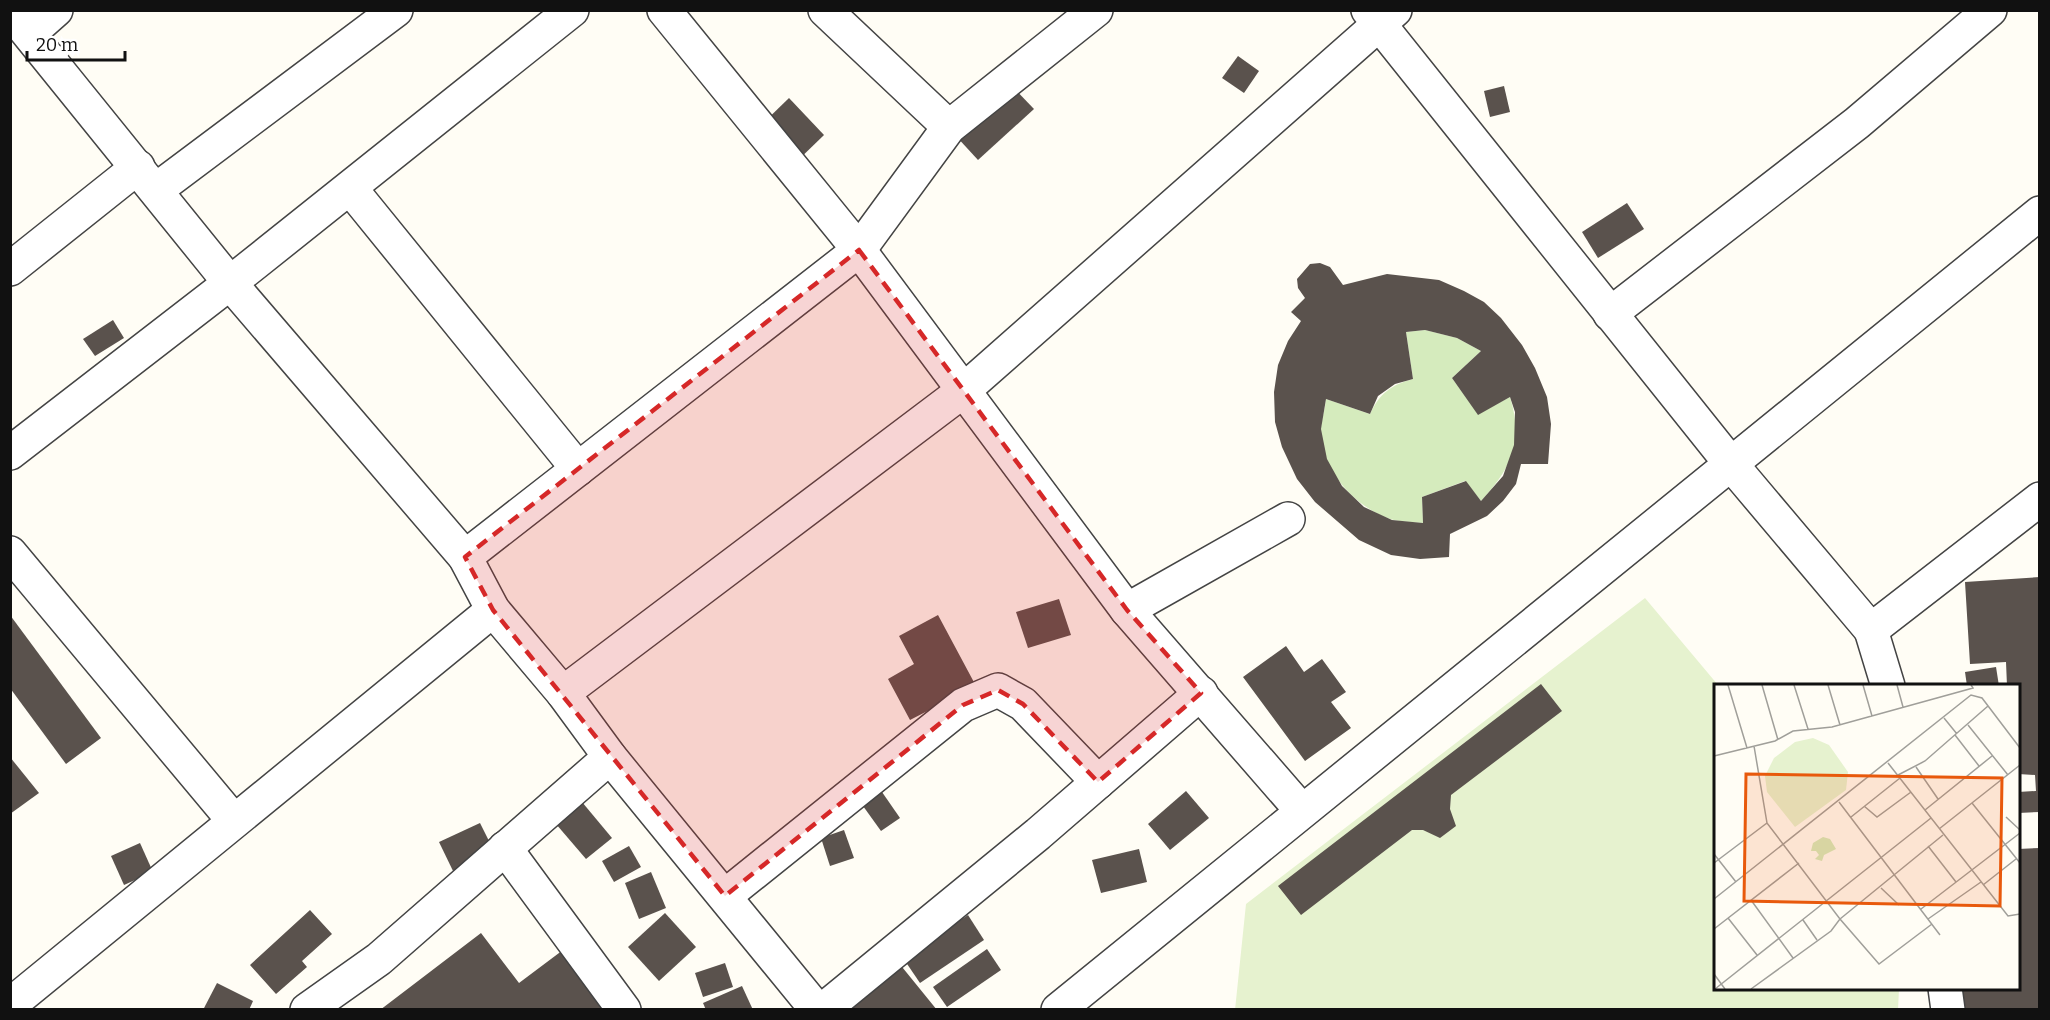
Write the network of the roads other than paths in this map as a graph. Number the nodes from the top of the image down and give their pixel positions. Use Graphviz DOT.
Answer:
graph roads {
  1 [pos="56,10"];
  2 [pos="396,10"];
  3 [pos="572,10"];
  4 [pos="664,10"];
  5 [pos="825,10"];
  6 [pos="1096,10"];
  7 [pos="1990,10"];
  8 [pos="1380,15"];
  9 [pos="20,22"];
  10 [pos="949,127"];
  11 [pos="147,178"];
  12 [pos="350,188"];
  13 [pos="2040,213"];
  14 [pos="858,250"];
  15 [pos="10,269"];
  16 [pos="230,283"];
  17 [pos="1610,314"];
  18 [pos="963,391"];
  19 [pos="10,453"];
  20 [pos="1731,464"];
  21 [pos="578,469"];
  22 [pos="2040,499"];
  23 [pos="1288,519"];
  24 [pos="10,553"];
  25 [pos="465,557"];
  26 [pos="493,610"];
  27 [pos="1127,610"];
  28 [pos="1871,630"];
  29 [pos="1887,684"];
  30 [pos="563,693"];
  31 [pos="1201,693"];
  32 [pos="610,757"];
  33 [pos="1098,782"];
  34 [pos="1302,811"];
  35 [pos="234,821"];
  36 [pos="506,848"];
  37 [pos="725,896"];
  38 [pos="1945,990"];
  39 [pos="10,1005"];
  40 [pos="1060,1009"];
  41 [pos="307,1010"];
  42 [pos="624,1010"];
  43 [pos="817,1010"];
  44 [pos="823,1010"];
  45 [pos="1948,1010"];
  1 -- 9 [label="street"];
  2 -- 11 [label="street"];
  3 -- 12 [label="street"];
  4 -- 14 [label="street"];
  5 -- 10 [label="street"];
  6 -- 10 [label="street"];
  7 -- 17 [label="street"];
  8 -- 17 [label="street"];
  8 -- 18 [label="street"];
  9 -- 11 [label="street"];
  10 -- 14 [label="street"];
  11 -- 15 [label="street"];
  11 -- 16 [label="street"];
  12 -- 16 [label="street"];
  12 -- 21 [label="street"];
  13 -- 20 [label="street"];
  14 -- 18 [label="street"];
  14 -- 21 [label="street"];
  16 -- 19 [label="street"];
  16 -- 25 [label="street"];
  17 -- 20 [label="street"];
  18 -- 27 [label="street"];
  18 -- 30 [label="street"];
  20 -- 28 [label="street"];
  20 -- 34 [label="street"];
  21 -- 25 [label="street"];
  22 -- 28 [label="street"];
  23 -- 27 [label="street"];
  24 -- 35 [label="street"];
  25 -- 26 [label="street"];
  26 -- 30 [label="street"];
  26 -- 35 [label="street"];
  27 -- 31 [label="street"];
  28 -- 29 [label="street"];
  30 -- 32 [label="street"];
  31 -- 33 [label="street"];
  31 -- 34 [label="street"];
  32 -- 36 [label="street"];
  32 -- 37 [label="street"];
  33 -- 37 [label="street"];
  33 -- 44 [label="street"];
  34 -- 40 [label="street"];
  35 -- 39 [label="street"];
  36 -- 41 [label="street"];
  36 -- 42 [label="street"];
  37 -- 43 [label="street"];
  38 -- 45 [label="street"];
}
